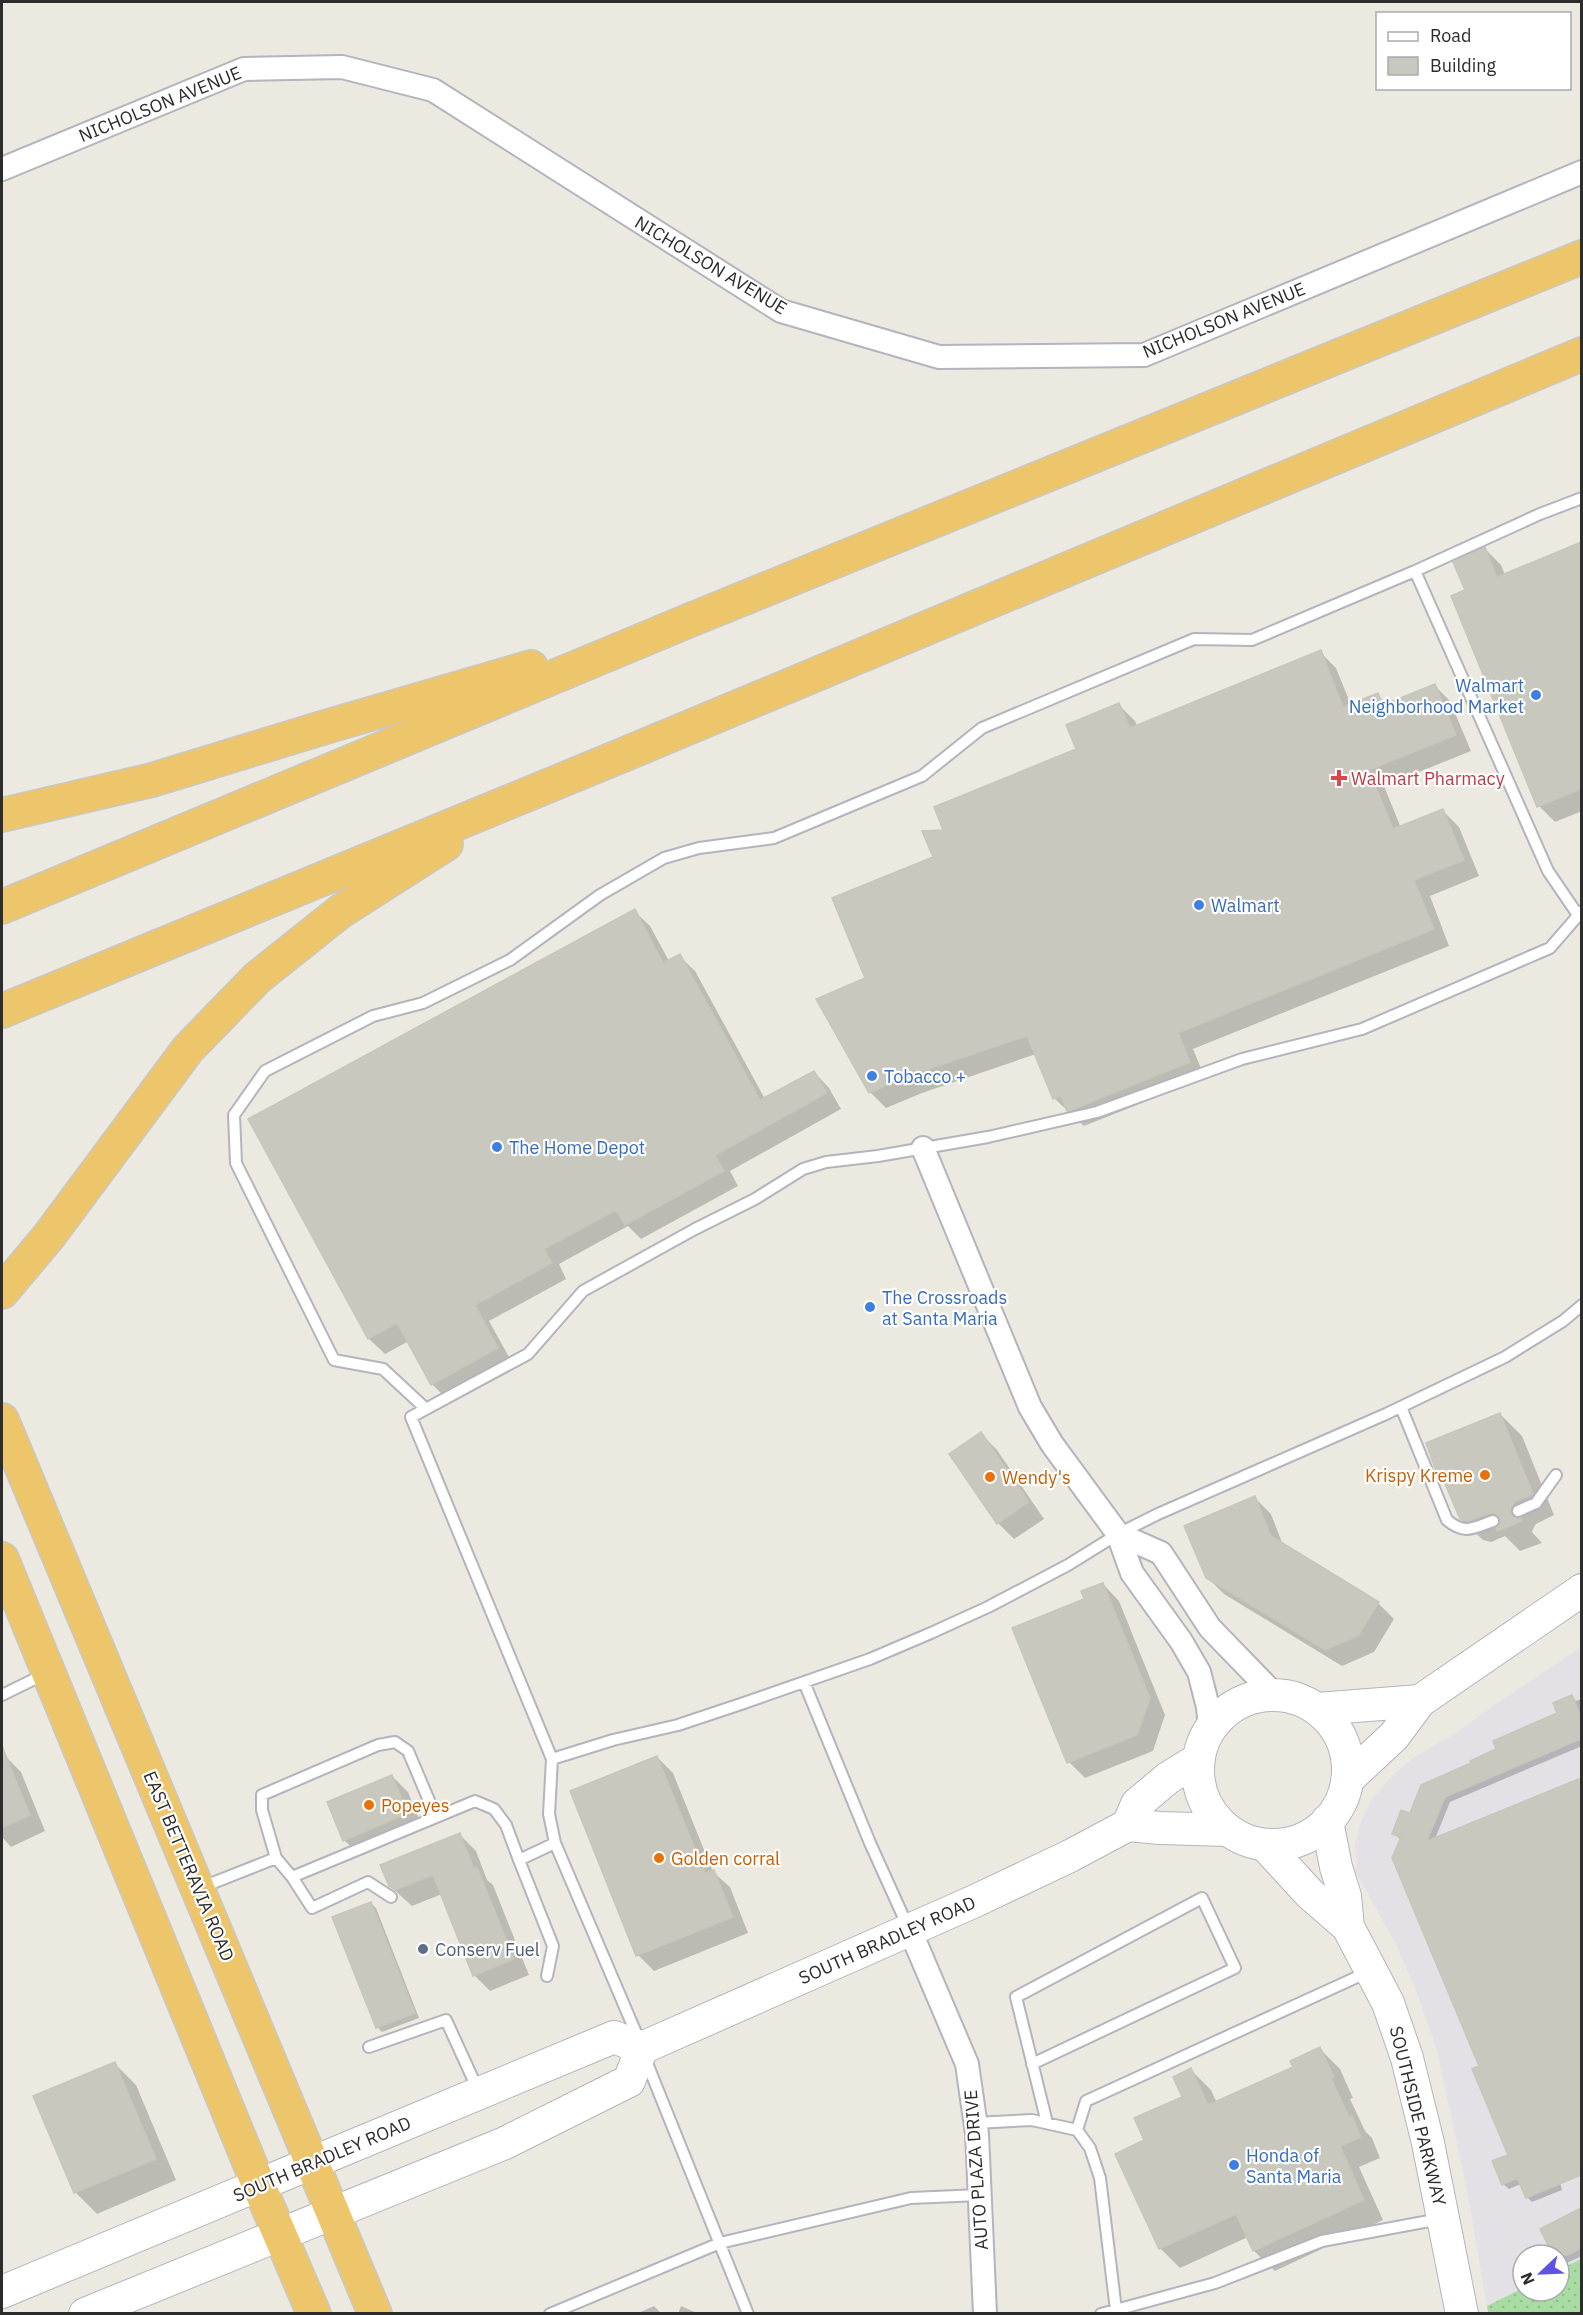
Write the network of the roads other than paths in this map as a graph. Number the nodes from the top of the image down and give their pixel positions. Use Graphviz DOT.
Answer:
graph roads {
  1 [pos="2,169"];
  2 [pos="1581,172"];
  3 [pos="1581,257"];
  4 [pos="1581,354"];
  5 [pos="1581,498"];
  6 [pos="1415,572"];
  7 [pos="688,621"];
  8 [pos="634,750"];
  9 [pos="2,814"];
  10 [pos="2,907"];
  11 [pos="1580,913"];
  12 [pos="2,1011"];
  13 [pos="923,1148"];
  14 [pos="2,1292"];
  15 [pos="1581,1305"];
  16 [pos="1401,1407"];
  17 [pos="426,1408"];
  18 [pos="2,1420"];
  19 [pos="1556,1475"];
  20 [pos="1518,1511"];
  21 [pos="1493,1521"];
  22 [pos="1118,1534"];
  23 [pos="2,1559"];
  24 [pos="1581,1590"];
  25 [pos="48,1673"];
  26 [pos="804,1682"];
  27 [pos="1274,1694"];
  28 [pos="2,1695"];
  29 [pos="1420,1701"];
  30 [pos="1317,1709"];
  31 [pos="1210,1729"];
  32 [pos="552,1759"];
  33 [pos="1199,1759"];
  34 [pos="1347,1780"];
  35 [pos="436,1817"];
  36 [pos="1327,1821"];
  37 [pos="1128,1825"];
  38 [pos="1228,1830"];
  39 [pos="555,1843"];
  40 [pos="1265,1845"];
  41 [pos="276,1858"];
  42 [pos="519,1860"];
  43 [pos="292,1877"];
  44 [pos="198,1888"];
  45 [pos="391,1897"];
  46 [pos="1348,1927"];
  47 [pos="910,1930"];
  48 [pos="1371,1970"];
  49 [pos="547,1976"];
  50 [pos="369,2047"];
  51 [pos="642,2048"];
  52 [pos="1032,2064"];
  53 [pos="479,2093"];
  54 [pos="975,2123"];
  55 [pos="1047,2123"];
  56 [pos="1077,2130"];
  57 [pos="313,2164"];
  58 [pos="259,2186"];
  59 [pos="980,2195"];
  60 [pos="334,2214"];
  61 [pos="1443,2218"];
  62 [pos="280,2235"];
  63 [pos="720,2243"];
  64 [pos="2,2292"];
  65 [pos="1116,2310"];
  66 [pos="85,2313"];
  67 [pos="314,2313"];
  68 [pos="375,2313"];
  69 [pos="550,2313"];
  70 [pos="748,2313"];
  71 [pos="985,2313"];
  72 [pos="1101,2313"];
  73 [pos="1462,2313"];
  1 -- 2 [label="street, NICHOLSON AVENUE"];
  3 -- 7 [label="highway"];
  4 -- 8 [label="highway"];
  5 -- 6 [label="lane"];
  6 -- 11 [label="lane"];
  6 -- 17 [label="lane"];
  7 -- 9 [label="highway"];
  7 -- 10 [label="highway"];
  8 -- 12 [label="highway"];
  8 -- 14 [label="highway"];
  11 -- 13 [label="lane"];
  13 -- 17 [label="lane"];
  13 -- 22 [label="street"];
  15 -- 16 [label="lane"];
  16 -- 21 [label="lane"];
  16 -- 22 [label="lane"];
  17 -- 32 [label="lane"];
  18 -- 44 [label="highway, EAST BETTERAVIA ROAD"];
  19 -- 20 [label="lane"];
  22 -- 26 [label="lane"];
  22 -- 27 [label="street"];
  22 -- 31 [label="street"];
  23 -- 25 [label="highway"];
  24 -- 29 [label="street"];
  25 -- 28 [label="lane"];
  25 -- 58 [label="highway"];
  26 -- 32 [label="lane"];
  26 -- 47 [label="lane"];
  27 -- 30 [label="street"];
  27 -- 31 [label="street"];
  29 -- 30 [label="street"];
  29 -- 34 [label="street"];
  30 -- 34 [label="street"];
  31 -- 33 [label="street"];
  32 -- 39 [label="lane"];
  33 -- 37 [label="street"];
  33 -- 38 [label="street"];
  34 -- 36 [label="street"];
  35 -- 41 [label="lane"];
  35 -- 42 [label="lane"];
  35 -- 43 [label="lane"];
  36 -- 40 [label="street"];
  36 -- 46 [label="street, SOUTHSIDE PARKWAY"];
  37 -- 38 [label="street"];
  37 -- 47 [label="street, SOUTH BRADLEY ROAD"];
  38 -- 40 [label="street"];
  39 -- 42 [label="lane"];
  39 -- 51 [label="lane"];
  40 -- 46 [label="street, SOUTHSIDE PARKWAY"];
  41 -- 43 [label="lane"];
  41 -- 44 [label="lane"];
  42 -- 49 [label="lane"];
  43 -- 45 [label="lane"];
  44 -- 57 [label="highway, EAST BETTERAVIA ROAD"];
  46 -- 48 [label="street, SOUTHSIDE PARKWAY"];
  47 -- 51 [label="street, SOUTH BRADLEY ROAD"];
  47 -- 54 [label="street, AUTO PLAZA DRIVE"];
  48 -- 56 [label="lane"];
  48 -- 61 [label="street, SOUTHSIDE PARKWAY"];
  50 -- 53 [label="lane"];
  51 -- 53 [label="street, SOUTH BRADLEY ROAD"];
  51 -- 60 [label="street"];
  51 -- 63 [label="lane"];
  52 -- 52 [label="lane"];
  52 -- 55 [label="lane"];
  53 -- 57 [label="street, SOUTH BRADLEY ROAD"];
  54 -- 55 [label="lane"];
  54 -- 59 [label="street, AUTO PLAZA DRIVE"];
  55 -- 56 [label="lane"];
  56 -- 65 [label="lane"];
  57 -- 58 [label="street, SOUTH BRADLEY ROAD"];
  57 -- 60 [label="highway, EAST BETTERAVIA ROAD"];
  58 -- 62 [label="highway"];
  58 -- 64 [label="street, SOUTH BRADLEY ROAD"];
  59 -- 63 [label="lane"];
  59 -- 71 [label="street, AUTO PLAZA DRIVE"];
  60 -- 62 [label="street"];
  60 -- 68 [label="highway, EAST BETTERAVIA ROAD"];
  61 -- 65 [label="lane"];
  61 -- 73 [label="street, SOUTHSIDE PARKWAY"];
  62 -- 66 [label="street"];
  62 -- 67 [label="highway"];
  63 -- 69 [label="lane"];
  63 -- 70 [label="lane"];
  65 -- 72 [label="lane"];
}
